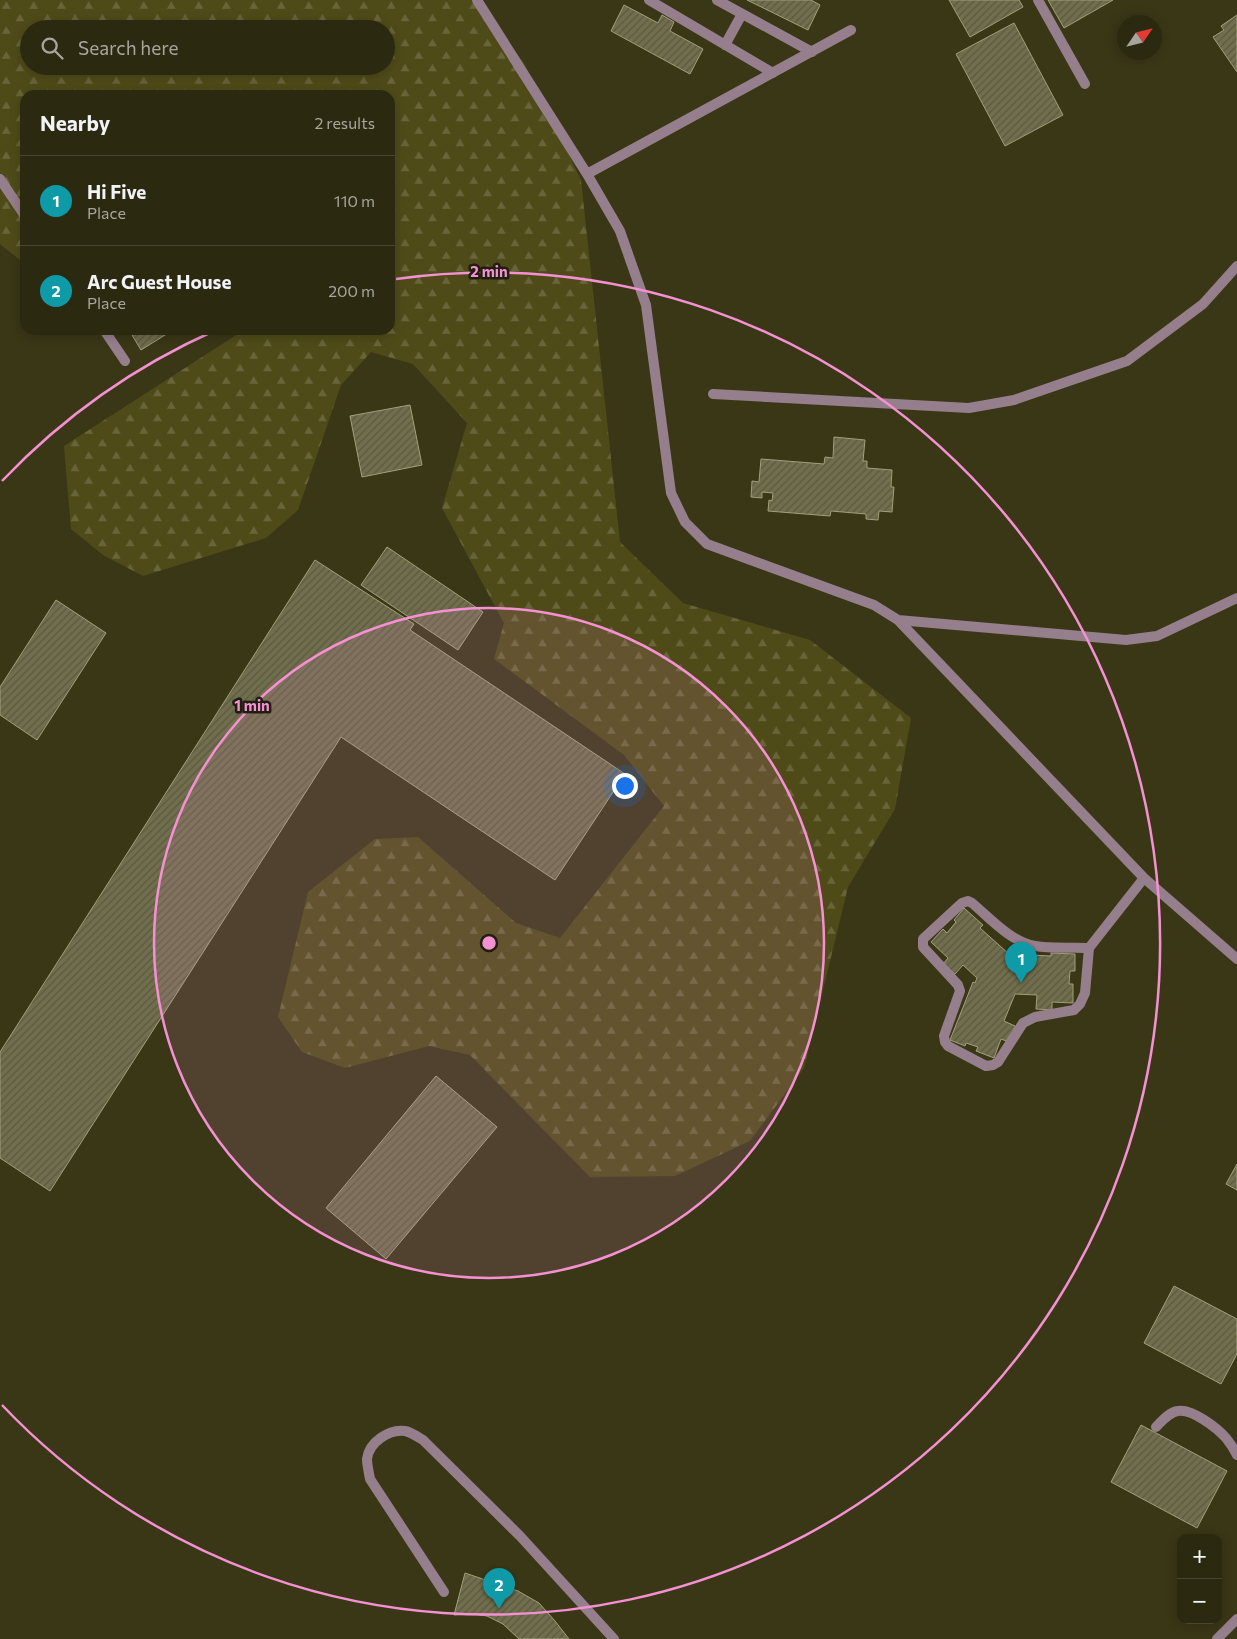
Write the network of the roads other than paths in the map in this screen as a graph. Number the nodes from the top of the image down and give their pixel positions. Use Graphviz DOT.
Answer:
graph roads {
  1 [pos="477,0"];
  2 [pos="649,0"];
  3 [pos="717,0"];
  4 [pos="1038,0"];
  5 [pos="742,14"];
  6 [pos="851,30"];
  7 [pos="725,45"];
  8 [pos="812,52"];
  9 [pos="773,73"];
  10 [pos="1084,84"];
  11 [pos="587,174"];
  12 [pos="0,179"];
  13 [pos="20,209"];
  14 [pos="1237,266"];
  15 [pos="108,335"];
  16 [pos="125,360"];
  17 [pos="713,394"];
  18 [pos="1237,598"];
  19 [pos="898,620"];
  20 [pos="1144,878"];
  21 [pos="1089,948"];
  22 [pos="1237,959"];
  23 [pos="1156,1427"];
  24 [pos="1237,1455"];
  25 [pos="444,1592"];
  26 [pos="1237,1619"];
  27 [pos="614,1639"];
  28 [pos="1217,1639"];
  1 -- 11 [label="street"];
  2 -- 7 [label="street"];
  3 -- 5 [label="street"];
  4 -- 10 [label="street"];
  5 -- 7 [label="street"];
  5 -- 8 [label="street"];
  6 -- 8 [label="street"];
  7 -- 9 [label="street"];
  8 -- 9 [label="street"];
  9 -- 11 [label="street"];
  11 -- 19 [label="street"];
  12 -- 13 [label="street"];
  14 -- 17 [label="street"];
  15 -- 16 [label="street"];
  18 -- 19 [label="street"];
  19 -- 20 [label="street"];
  20 -- 21 [label="street"];
  20 -- 22 [label="street"];
  21 -- 21 [label="street"];
  23 -- 24 [label="street"];
  25 -- 27 [label="street"];
  26 -- 28 [label="street"];
}
